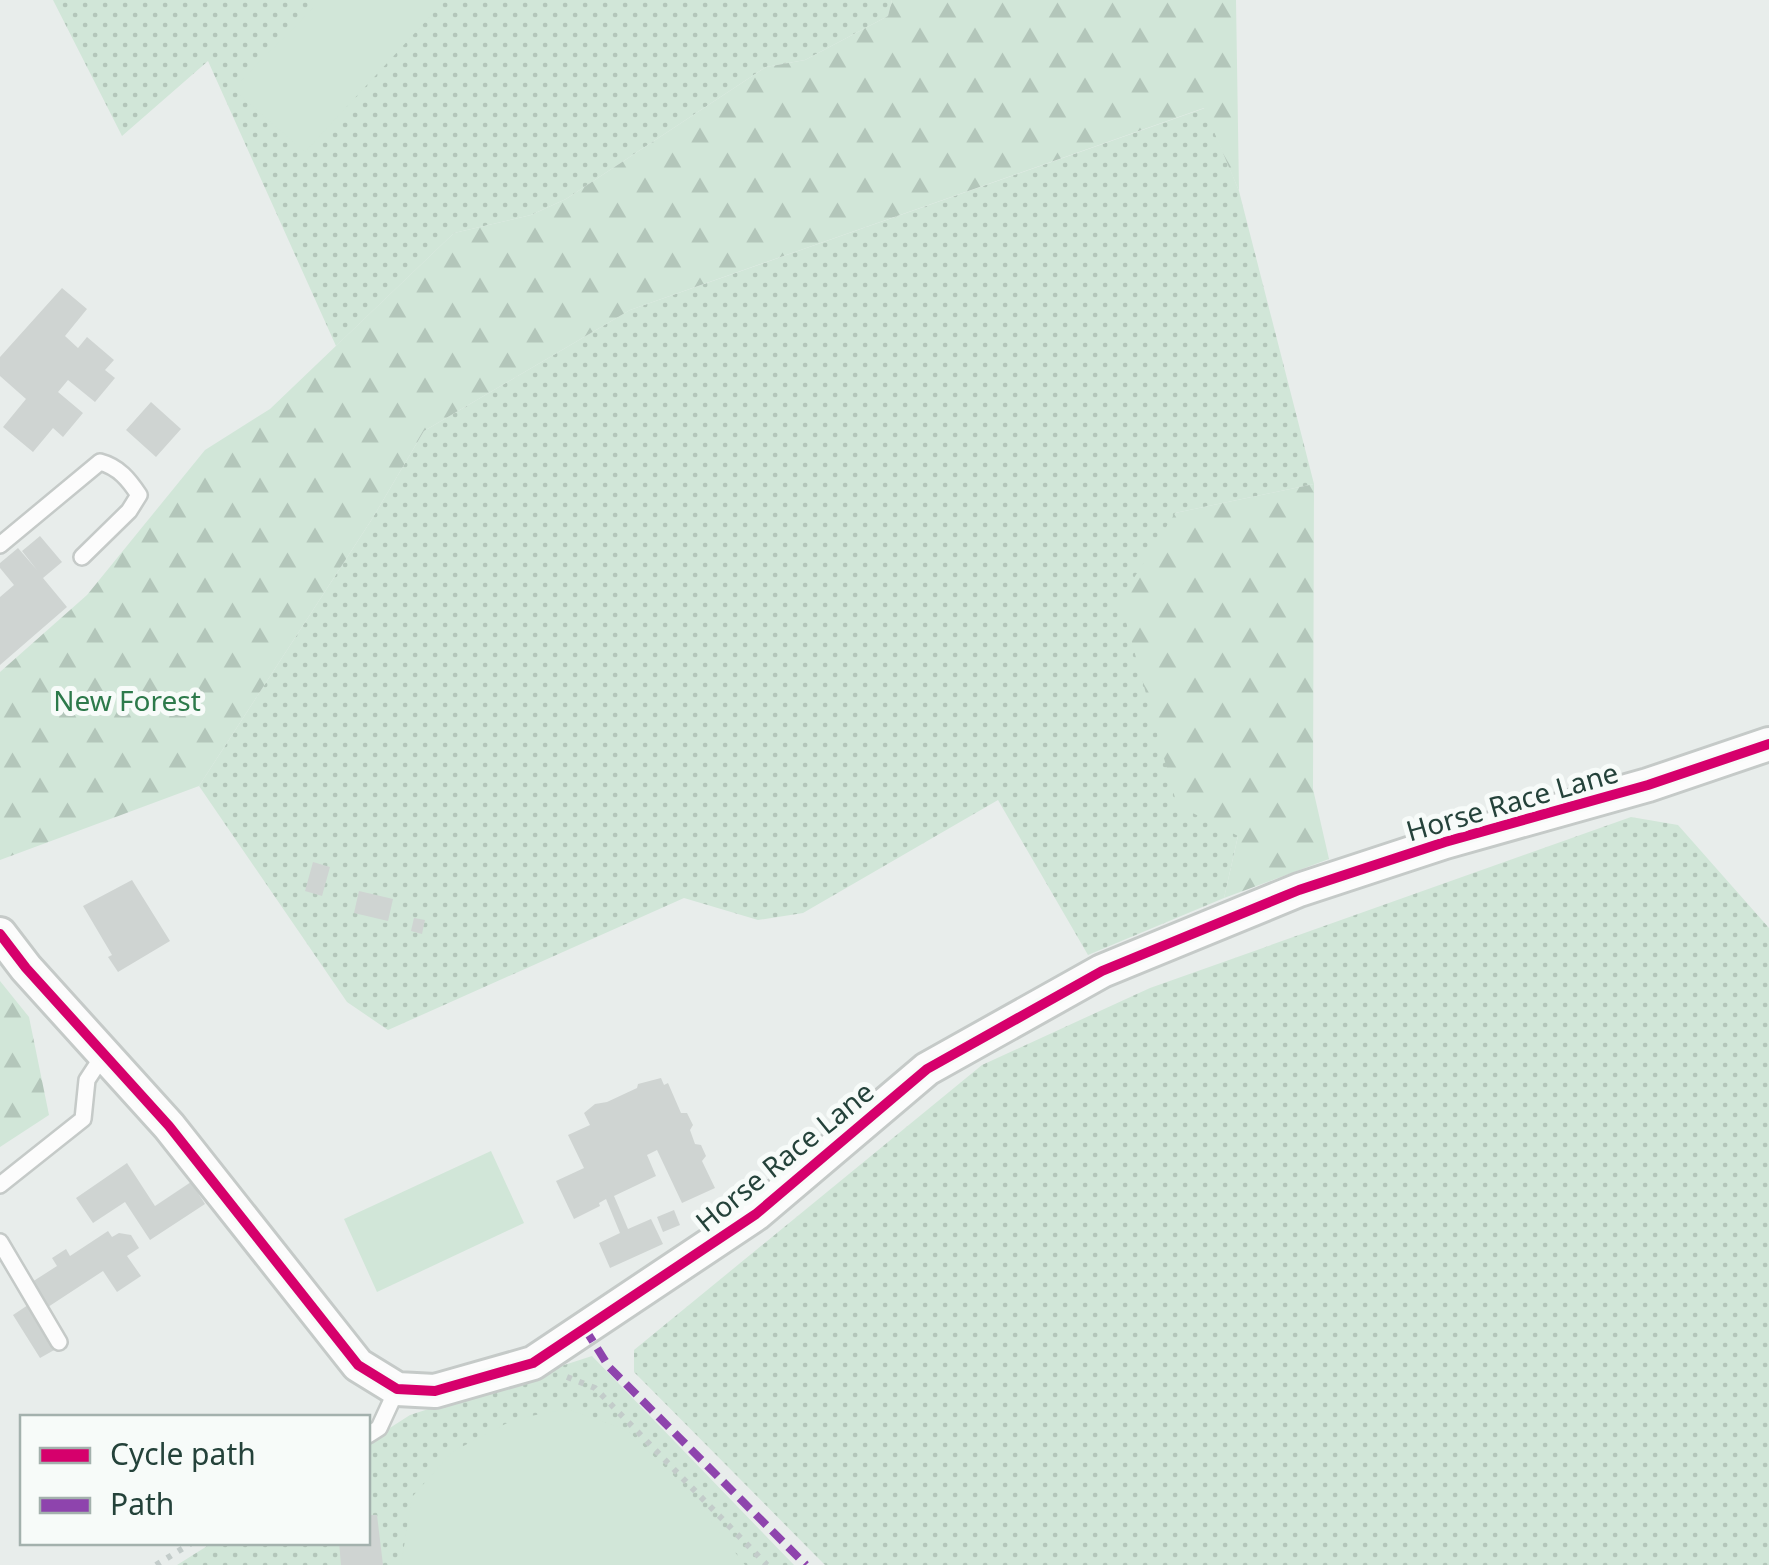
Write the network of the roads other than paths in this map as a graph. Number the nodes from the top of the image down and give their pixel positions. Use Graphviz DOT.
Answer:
graph roads {
  1 [pos="0,544"];
  2 [pos="82,557"];
  3 [pos="1769,744"];
  4 [pos="0,934"];
  5 [pos="104,1054"];
  6 [pos="0,1185"];
  7 [pos="0,1242"];
  8 [pos="59,1342"];
  9 [pos="398,1388"];
  10 [pos="370,1434"];
  1 -- 2 [label="lane"];
  3 -- 9 [label="street, Horse Race Lane"];
  4 -- 5 [label="street"];
  5 -- 6 [label="lane"];
  5 -- 9 [label="street"];
  7 -- 8 [label="lane"];
  9 -- 10 [label="lane"];
}
